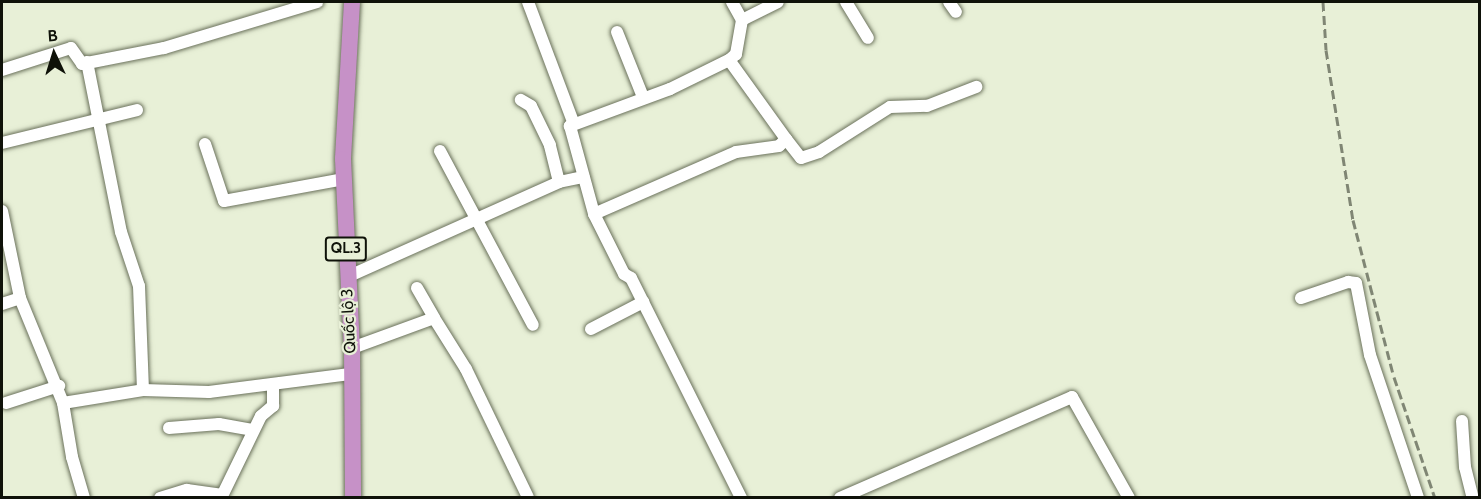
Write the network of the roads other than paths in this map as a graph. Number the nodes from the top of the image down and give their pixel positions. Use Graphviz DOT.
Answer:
graph roads {
  1 [pos="317,2"];
  2 [pos="352,2"];
  3 [pos="528,2"];
  4 [pos="732,2"];
  5 [pos="778,2"];
  6 [pos="846,2"];
  7 [pos="742,20"];
  8 [pos="617,32"];
  9 [pos="868,38"];
  10 [pos="729,60"];
  11 [pos="87,62"];
  12 [pos="2,70"];
  13 [pos="976,87"];
  14 [pos="643,97"];
  15 [pos="521,100"];
  16 [pos="137,110"];
  17 [pos="97,120"];
  18 [pos="573,122"];
  19 [pos="786,140"];
  20 [pos="2,143"];
  21 [pos="205,144"];
  22 [pos="440,151"];
  23 [pos="583,177"];
  24 [pos="344,179"];
  25 [pos="560,182"];
  26 [pos="2,211"];
  27 [pos="594,214"];
  28 [pos="477,219"];
  29 [pos="347,277"];
  30 [pos="417,288"];
  31 [pos="20,298"];
  32 [pos="1301,298"];
  33 [pos="643,302"];
  34 [pos="2,304"];
  35 [pos="434,318"];
  36 [pos="533,325"];
  37 [pos="591,329"];
  38 [pos="352,348"];
  39 [pos="350,374"];
  40 [pos="273,384"];
  41 [pos="59,386"];
  42 [pos="143,390"];
  43 [pos="6,403"];
  44 [pos="63,403"];
  45 [pos="1462,421"];
  46 [pos="169,428"];
  47 [pos="254,430"];
  48 [pos="221,496"];
  49 [pos="528,497"];
  50 [pos="84,498"];
  51 [pos="160,498"];
  52 [pos="353,498"];
  53 [pos="741,498"];
  54 [pos="840,498"];
  55 [pos="1129,498"];
  56 [pos="1418,498"];
  57 [pos="1473,498"];
  1 -- 11 [label="street"];
  2 -- 24 [label="highway, Quốc lộ 3 / QL.3"];
  3 -- 18 [label="street"];
  4 -- 7 [label="street"];
  5 -- 7 [label="street"];
  6 -- 9 [label="street"];
  7 -- 10 [label="street"];
  8 -- 14 [label="street"];
  10 -- 14 [label="street"];
  10 -- 19 [label="street"];
  11 -- 12 [label="street"];
  11 -- 17 [label="street"];
  13 -- 19 [label="street"];
  14 -- 18 [label="street"];
  15 -- 25 [label="street"];
  16 -- 17 [label="street"];
  17 -- 20 [label="street"];
  17 -- 42 [label="street"];
  18 -- 23 [label="street"];
  19 -- 27 [label="street"];
  21 -- 24 [label="street"];
  22 -- 28 [label="street"];
  23 -- 25 [label="street"];
  23 -- 27 [label="street"];
  24 -- 29 [label="highway, Quốc lộ 3 / QL.3"];
  25 -- 28 [label="street"];
  26 -- 31 [label="street"];
  27 -- 33 [label="street"];
  28 -- 29 [label="street"];
  28 -- 36 [label="street"];
  29 -- 38 [label="highway, Quốc lộ 3 / QL.3"];
  30 -- 35 [label="street"];
  31 -- 34 [label="street"];
  31 -- 41 [label="street"];
  32 -- 56 [label="street"];
  33 -- 37 [label="street"];
  33 -- 53 [label="street"];
  35 -- 38 [label="street"];
  35 -- 49 [label="street"];
  38 -- 39 [label="highway, Quốc lộ 3 / QL.3"];
  39 -- 40 [label="street"];
  39 -- 52 [label="highway, Quốc lộ 3 / QL.3"];
  40 -- 42 [label="street"];
  40 -- 47 [label="street"];
  41 -- 43 [label="street"];
  41 -- 44 [label="street"];
  42 -- 44 [label="street"];
  44 -- 50 [label="street"];
  45 -- 57 [label="street"];
  46 -- 47 [label="street"];
  47 -- 48 [label="street"];
  48 -- 51 [label="street"];
  54 -- 55 [label="street"];
}
